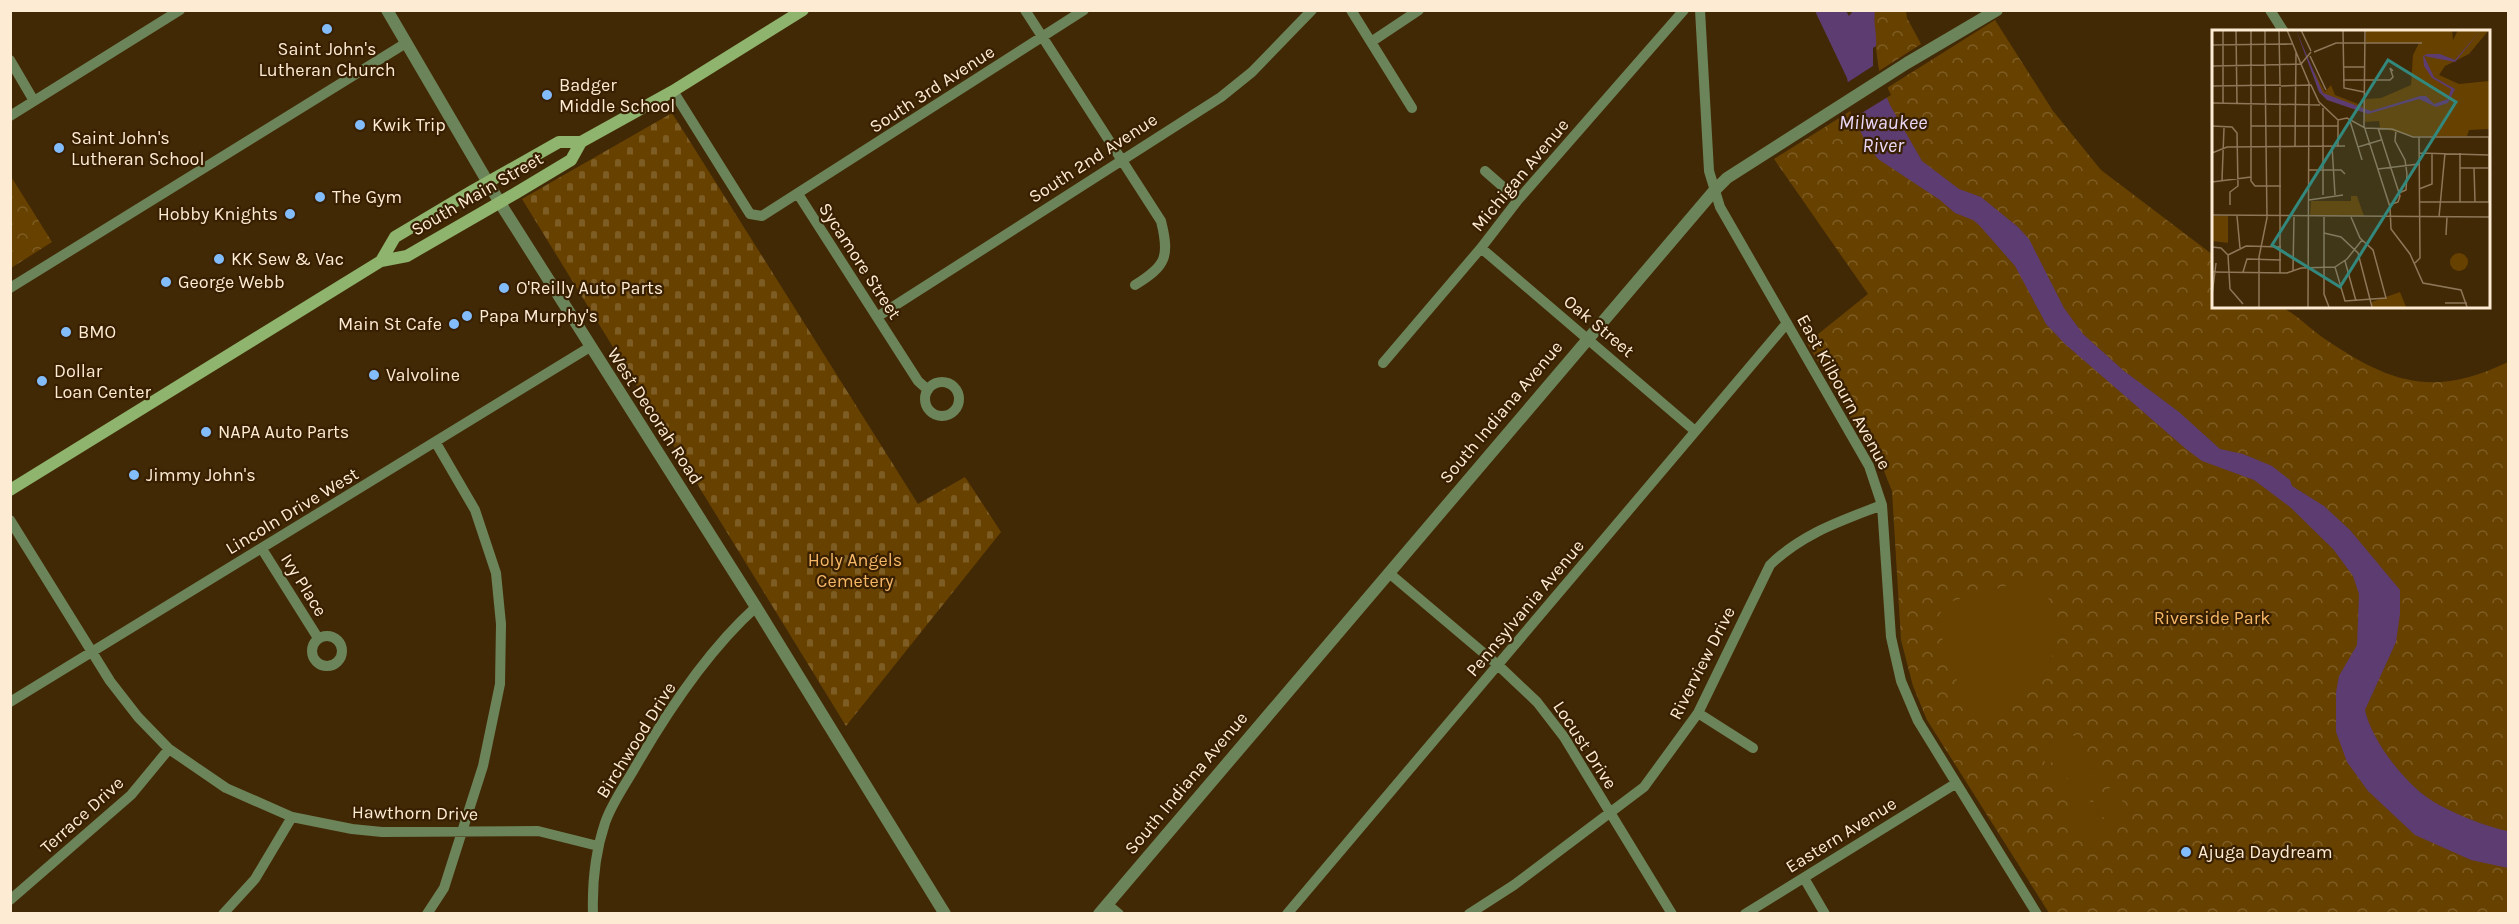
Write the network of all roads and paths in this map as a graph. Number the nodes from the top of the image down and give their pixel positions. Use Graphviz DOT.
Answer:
graph roads {
  1 [pos="180,10"];
  2 [pos="387,10"];
  3 [pos="803,10"];
  4 [pos="1025,10"];
  5 [pos="1084,10"];
  6 [pos="1312,10"];
  7 [pos="1351,10"];
  8 [pos="1419,10"];
  9 [pos="1684,10"];
  10 [pos="1700,10"];
  11 [pos="1997,10"];
  12 [pos="2270,10"];
  13 [pos="2283,30"];
  14 [pos="1042,37"];
  15 [pos="1371,42"];
  16 [pos="406,43"];
  17 [pos="10,60"];
  18 [pos="673,91"];
  19 [pos="34,101"];
  20 [pos="1412,108"];
  21 [pos="10,116"];
  22 [pos="581,142"];
  23 [pos="1121,159"];
  24 [pos="1485,171"];
  25 [pos="488,182"];
  26 [pos="1714,191"];
  27 [pos="798,194"];
  28 [pos="1518,200"];
  29 [pos="500,202"];
  30 [pos="1480,248"];
  31 [pos="381,261"];
  32 [pos="1135,285"];
  33 [pos="10,288"];
  34 [pos="877,316"];
  35 [pos="1787,323"];
  36 [pos="1588,338"];
  37 [pos="590,347"];
  38 [pos="1383,363"];
  39 [pos="928,390"];
  40 [pos="1695,430"];
  41 [pos="436,443"];
  42 [pos="10,490"];
  43 [pos="1882,506"];
  44 [pos="10,520"];
  45 [pos="262,549"];
  46 [pos="1389,573"];
  47 [pos="756,607"];
  48 [pos="318,639"];
  49 [pos="92,652"];
  50 [pos="1499,666"];
  51 [pos="10,702"];
  52 [pos="1698,713"];
  53 [pos="1753,748"];
  54 [pos="169,749"];
  55 [pos="1954,784"];
  56 [pos="1609,812"];
  57 [pos="292,817"];
  58 [pos="462,831"];
  59 [pos="598,846"];
  60 [pos="1803,878"];
  61 [pos="10,900"];
  62 [pos="1107,904"];
  63 [pos="223,914"];
  64 [pos="427,914"];
  65 [pos="593,914"];
  66 [pos="945,914"];
  67 [pos="1099,914"];
  68 [pos="1119,914"];
  69 [pos="1287,914"];
  70 [pos="1469,914"];
  71 [pos="1672,914"];
  72 [pos="1745,914"];
  73 [pos="1825,914"];
  74 [pos="2037,914"];
  1 -- 19 [label="street"];
  2 -- 16 [label="street, West Decorah Road"];
  3 -- 18 [label="main road, South Main Street"];
  4 -- 14 [label="street"];
  5 -- 14 [label="street, South 3rd Avenue"];
  6 -- 23 [label="street, South 2nd Avenue"];
  7 -- 15 [label="street"];
  8 -- 15 [label="street"];
  9 -- 28 [label="street, Michigan Avenue"];
  10 -- 26 [label="street, East Kilbourn Avenue"];
  11 -- 26 [label="street, South Indiana Avenue"];
  12 -- 13 [label="street"];
  14 -- 23 [label="street"];
  14 -- 27 [label="street, South 3rd Avenue"];
  15 -- 20 [label="street"];
  16 -- 25 [label="street, West Decorah Road"];
  16 -- 33 [label="street"];
  17 -- 19 [label="street"];
  18 -- 22 [label="main road, South Main Street"];
  18 -- 27 [label="street, Sycamore Street"];
  19 -- 21 [label="street"];
  22 -- 25 [label="main road, South Main Street"];
  22 -- 29 [label="main road, South Main Street"];
  23 -- 32 [label="street"];
  23 -- 34 [label="street, South 2nd Avenue"];
  24 -- 28 [label="street"];
  25 -- 29 [label="street, West Decorah Road"];
  25 -- 31 [label="main road, South Main Street"];
  26 -- 35 [label="street, East Kilbourn Avenue"];
  26 -- 36 [label="street, South Indiana Avenue"];
  27 -- 34 [label="street, Sycamore Street"];
  28 -- 30 [label="street, Michigan Avenue"];
  29 -- 31 [label="main road, South Main Street"];
  29 -- 37 [label="street, West Decorah Road"];
  30 -- 36 [label="street, Oak Street"];
  30 -- 38 [label="street, Michigan Avenue"];
  31 -- 42 [label="main road, South Main Street"];
  34 -- 39 [label="street, Sycamore Street"];
  35 -- 40 [label="street, Pennsylvania Avenue"];
  35 -- 43 [label="street, East Kilbourn Avenue"];
  36 -- 40 [label="street, Oak Street"];
  36 -- 46 [label="street, South Indiana Avenue"];
  37 -- 41 [label="street, Lincoln Drive West"];
  37 -- 47 [label="street, West Decorah Road"];
  40 -- 50 [label="street, Pennsylvania Avenue"];
  41 -- 45 [label="street, Lincoln Drive West"];
  41 -- 58 [label="street"];
  43 -- 52 [label="street, Riverview Drive"];
  43 -- 55 [label="street, East Kilbourn Avenue"];
  44 -- 49 [label="street, Hawthorn Drive"];
  45 -- 48 [label="street, Ivy Place"];
  45 -- 49 [label="street, Lincoln Drive West"];
  46 -- 50 [label="street, Locust Drive"];
  46 -- 62 [label="street, South Indiana Avenue"];
  47 -- 59 [label="street, Birchwood Drive"];
  47 -- 66 [label="street, West Decorah Road"];
  49 -- 51 [label="street, Lincoln Drive West"];
  49 -- 54 [label="street, Hawthorn Drive"];
  50 -- 56 [label="street, Locust Drive"];
  50 -- 69 [label="street, Pennsylvania Avenue"];
  52 -- 53 [label="street"];
  52 -- 56 [label="street, Riverview Drive"];
  54 -- 57 [label="street, Hawthorn Drive"];
  54 -- 61 [label="street, Terrace Drive"];
  55 -- 60 [label="street, Eastern Avenue"];
  55 -- 74 [label="street, East Kilbourn Avenue"];
  56 -- 70 [label="street, Riverview Drive"];
  56 -- 71 [label="street, Locust Drive"];
  57 -- 58 [label="street, Hawthorn Drive"];
  57 -- 63 [label="street"];
  58 -- 59 [label="street, Hawthorn Drive"];
  58 -- 64 [label="street"];
  59 -- 65 [label="street, Birchwood Drive"];
  60 -- 72 [label="street, Eastern Avenue"];
  60 -- 73 [label="street"];
  62 -- 67 [label="street, South Indiana Avenue"];
  62 -- 68 [label="street"];
}
